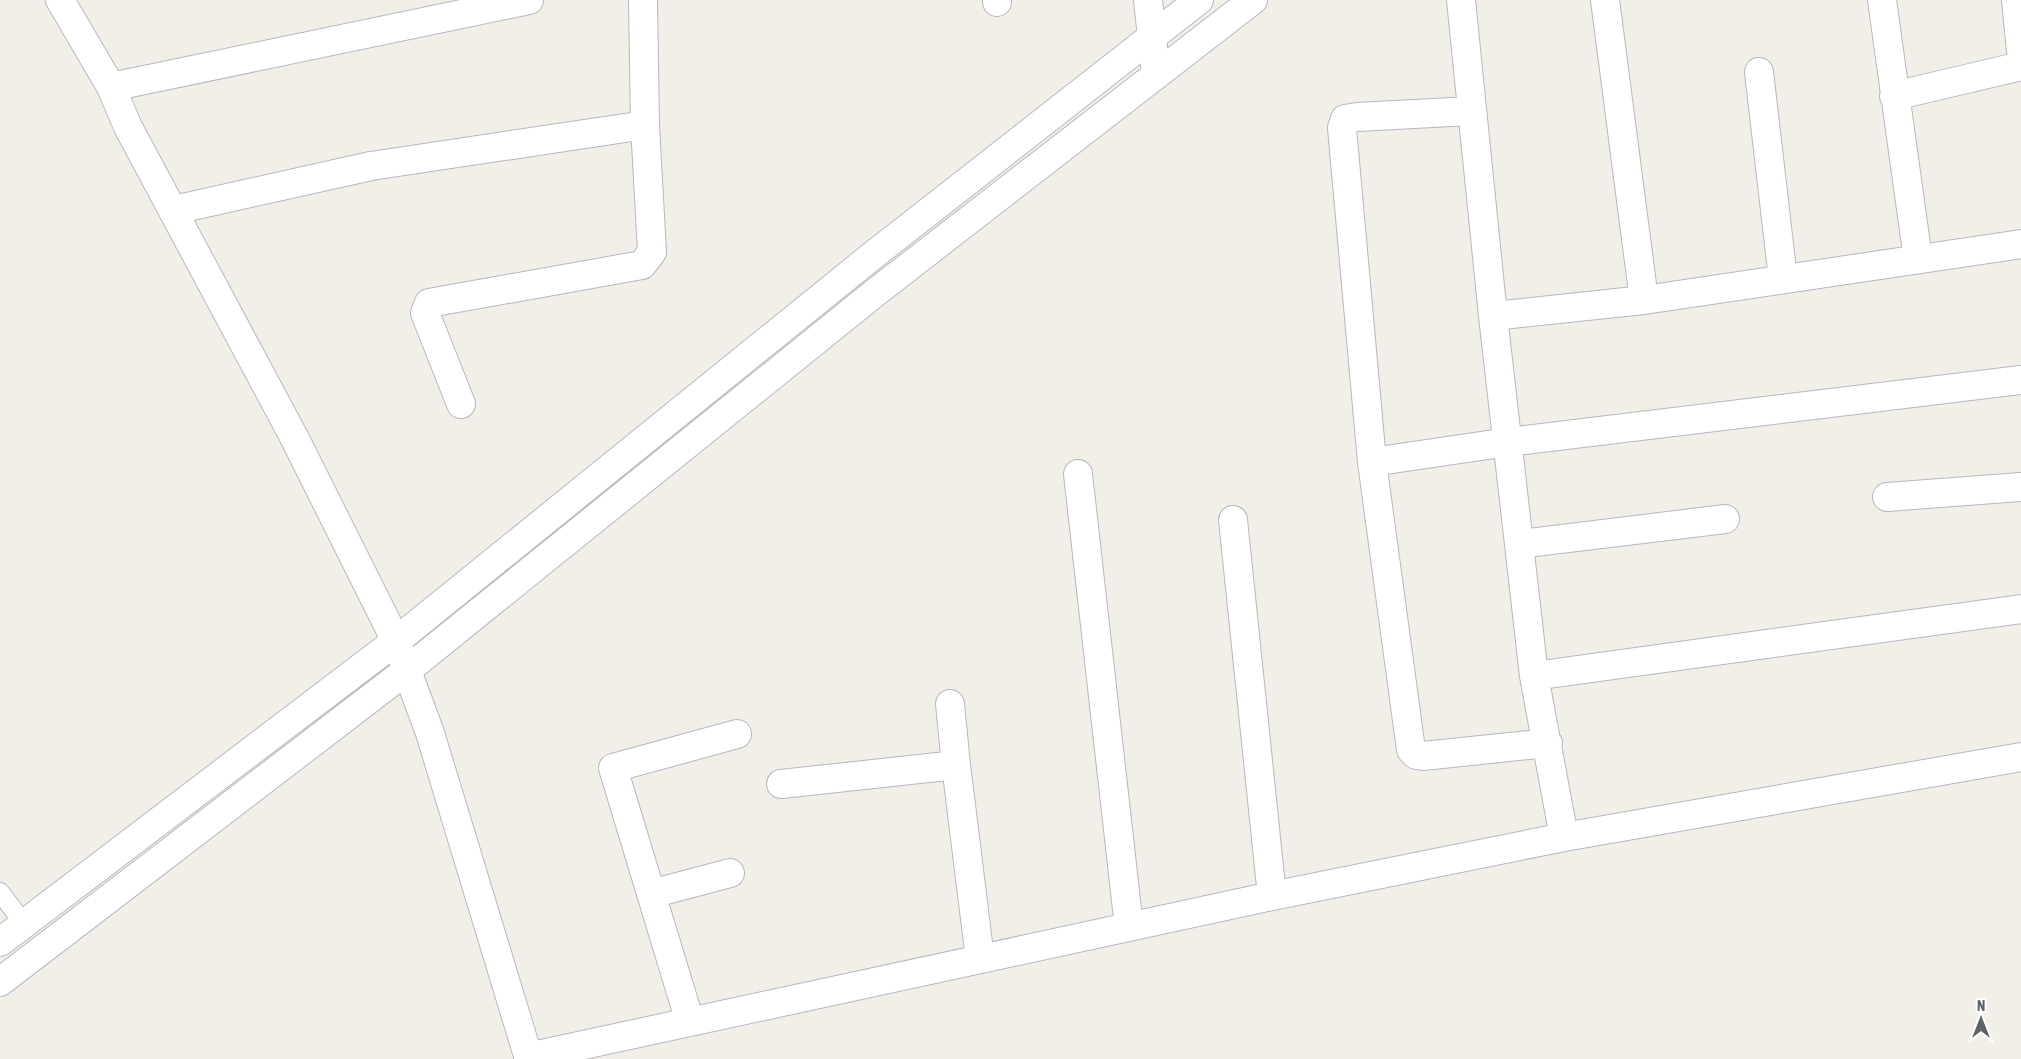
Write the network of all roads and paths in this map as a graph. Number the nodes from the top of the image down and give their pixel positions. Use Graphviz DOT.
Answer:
graph roads {
  1 [pos="60,0"];
  2 [pos="529,0"];
  3 [pos="643,0"];
  4 [pos="1148,0"];
  5 [pos="1199,0"];
  6 [pos="1253,0"];
  7 [pos="1461,0"];
  8 [pos="1605,0"];
  9 [pos="1882,0"];
  10 [pos="2016,0"];
  11 [pos="1151,37"];
  12 [pos="2021,50"];
  13 [pos="2021,66"];
  14 [pos="1759,72"];
  15 [pos="1156,75"];
  16 [pos="111,87"];
  17 [pos="1894,96"];
  18 [pos="1471,111"];
  19 [pos="645,126"];
  20 [pos="174,210"];
  21 [pos="2021,244"];
  22 [pos="1918,259"];
  23 [pos="1784,279"];
  24 [pos="1644,300"];
  25 [pos="1493,316"];
  26 [pos="2021,380"];
  27 [pos="461,404"];
  28 [pos="1508,442"];
  29 [pos="1372,462"];
  30 [pos="1078,474"];
  31 [pos="2021,487"];
  32 [pos="1887,497"];
  33 [pos="1725,519"];
  34 [pos="1233,520"];
  35 [pos="1520,544"];
  36 [pos="2021,609"];
  37 [pos="396,641"];
  38 [pos="406,671"];
  39 [pos="1534,676"];
  40 [pos="950,704"];
  41 [pos="737,734"];
  42 [pos="1548,743"];
  43 [pos="2021,757"];
  44 [pos="956,765"];
  45 [pos="781,784"];
  46 [pos="1564,837"];
  47 [pos="730,873"];
  48 [pos="0,892"];
  49 [pos="651,894"];
  50 [pos="1272,896"];
  51 [pos="24,924"];
  52 [pos="1129,927"];
  53 [pos="0,942"];
  54 [pos="980,959"];
  55 [pos="0,982"];
  56 [pos="690,1022"];
  57 [pos="529,1058"];
  1 -- 16 [label="street"];
  2 -- 16 [label="street"];
  3 -- 19 [label="street"];
  4 -- 11 [label="street"];
  5 -- 11 [label="street"];
  6 -- 15 [label="street"];
  7 -- 18 [label="street"];
  8 -- 24 [label="street"];
  9 -- 17 [label="street"];
  10 -- 12 [label="street"];
  11 -- 15 [label="street"];
  11 -- 37 [label="street"];
  13 -- 17 [label="street"];
  14 -- 23 [label="street"];
  15 -- 38 [label="street"];
  16 -- 20 [label="street"];
  17 -- 22 [label="street"];
  18 -- 25 [label="street"];
  18 -- 29 [label="street"];
  19 -- 20 [label="street"];
  19 -- 27 [label="street"];
  20 -- 37 [label="street"];
  21 -- 22 [label="street"];
  22 -- 23 [label="street"];
  23 -- 24 [label="street"];
  24 -- 25 [label="street"];
  25 -- 28 [label="street"];
  26 -- 28 [label="street"];
  28 -- 29 [label="street"];
  28 -- 35 [label="street"];
  29 -- 42 [label="street"];
  30 -- 52 [label="street"];
  31 -- 32 [label="street"];
  33 -- 35 [label="street"];
  34 -- 50 [label="street"];
  35 -- 39 [label="street"];
  36 -- 39 [label="street"];
  37 -- 38 [label="street"];
  37 -- 51 [label="street"];
  38 -- 55 [label="street"];
  38 -- 57 [label="street"];
  39 -- 42 [label="street"];
  40 -- 44 [label="street"];
  41 -- 49 [label="street"];
  42 -- 46 [label="street"];
  43 -- 46 [label="street"];
  44 -- 45 [label="street"];
  44 -- 54 [label="street"];
  46 -- 50 [label="street"];
  47 -- 49 [label="street"];
  48 -- 51 [label="lane"];
  49 -- 56 [label="street"];
  50 -- 52 [label="street"];
  51 -- 53 [label="street"];
  52 -- 54 [label="street"];
  54 -- 56 [label="street"];
  56 -- 57 [label="street"];
}
